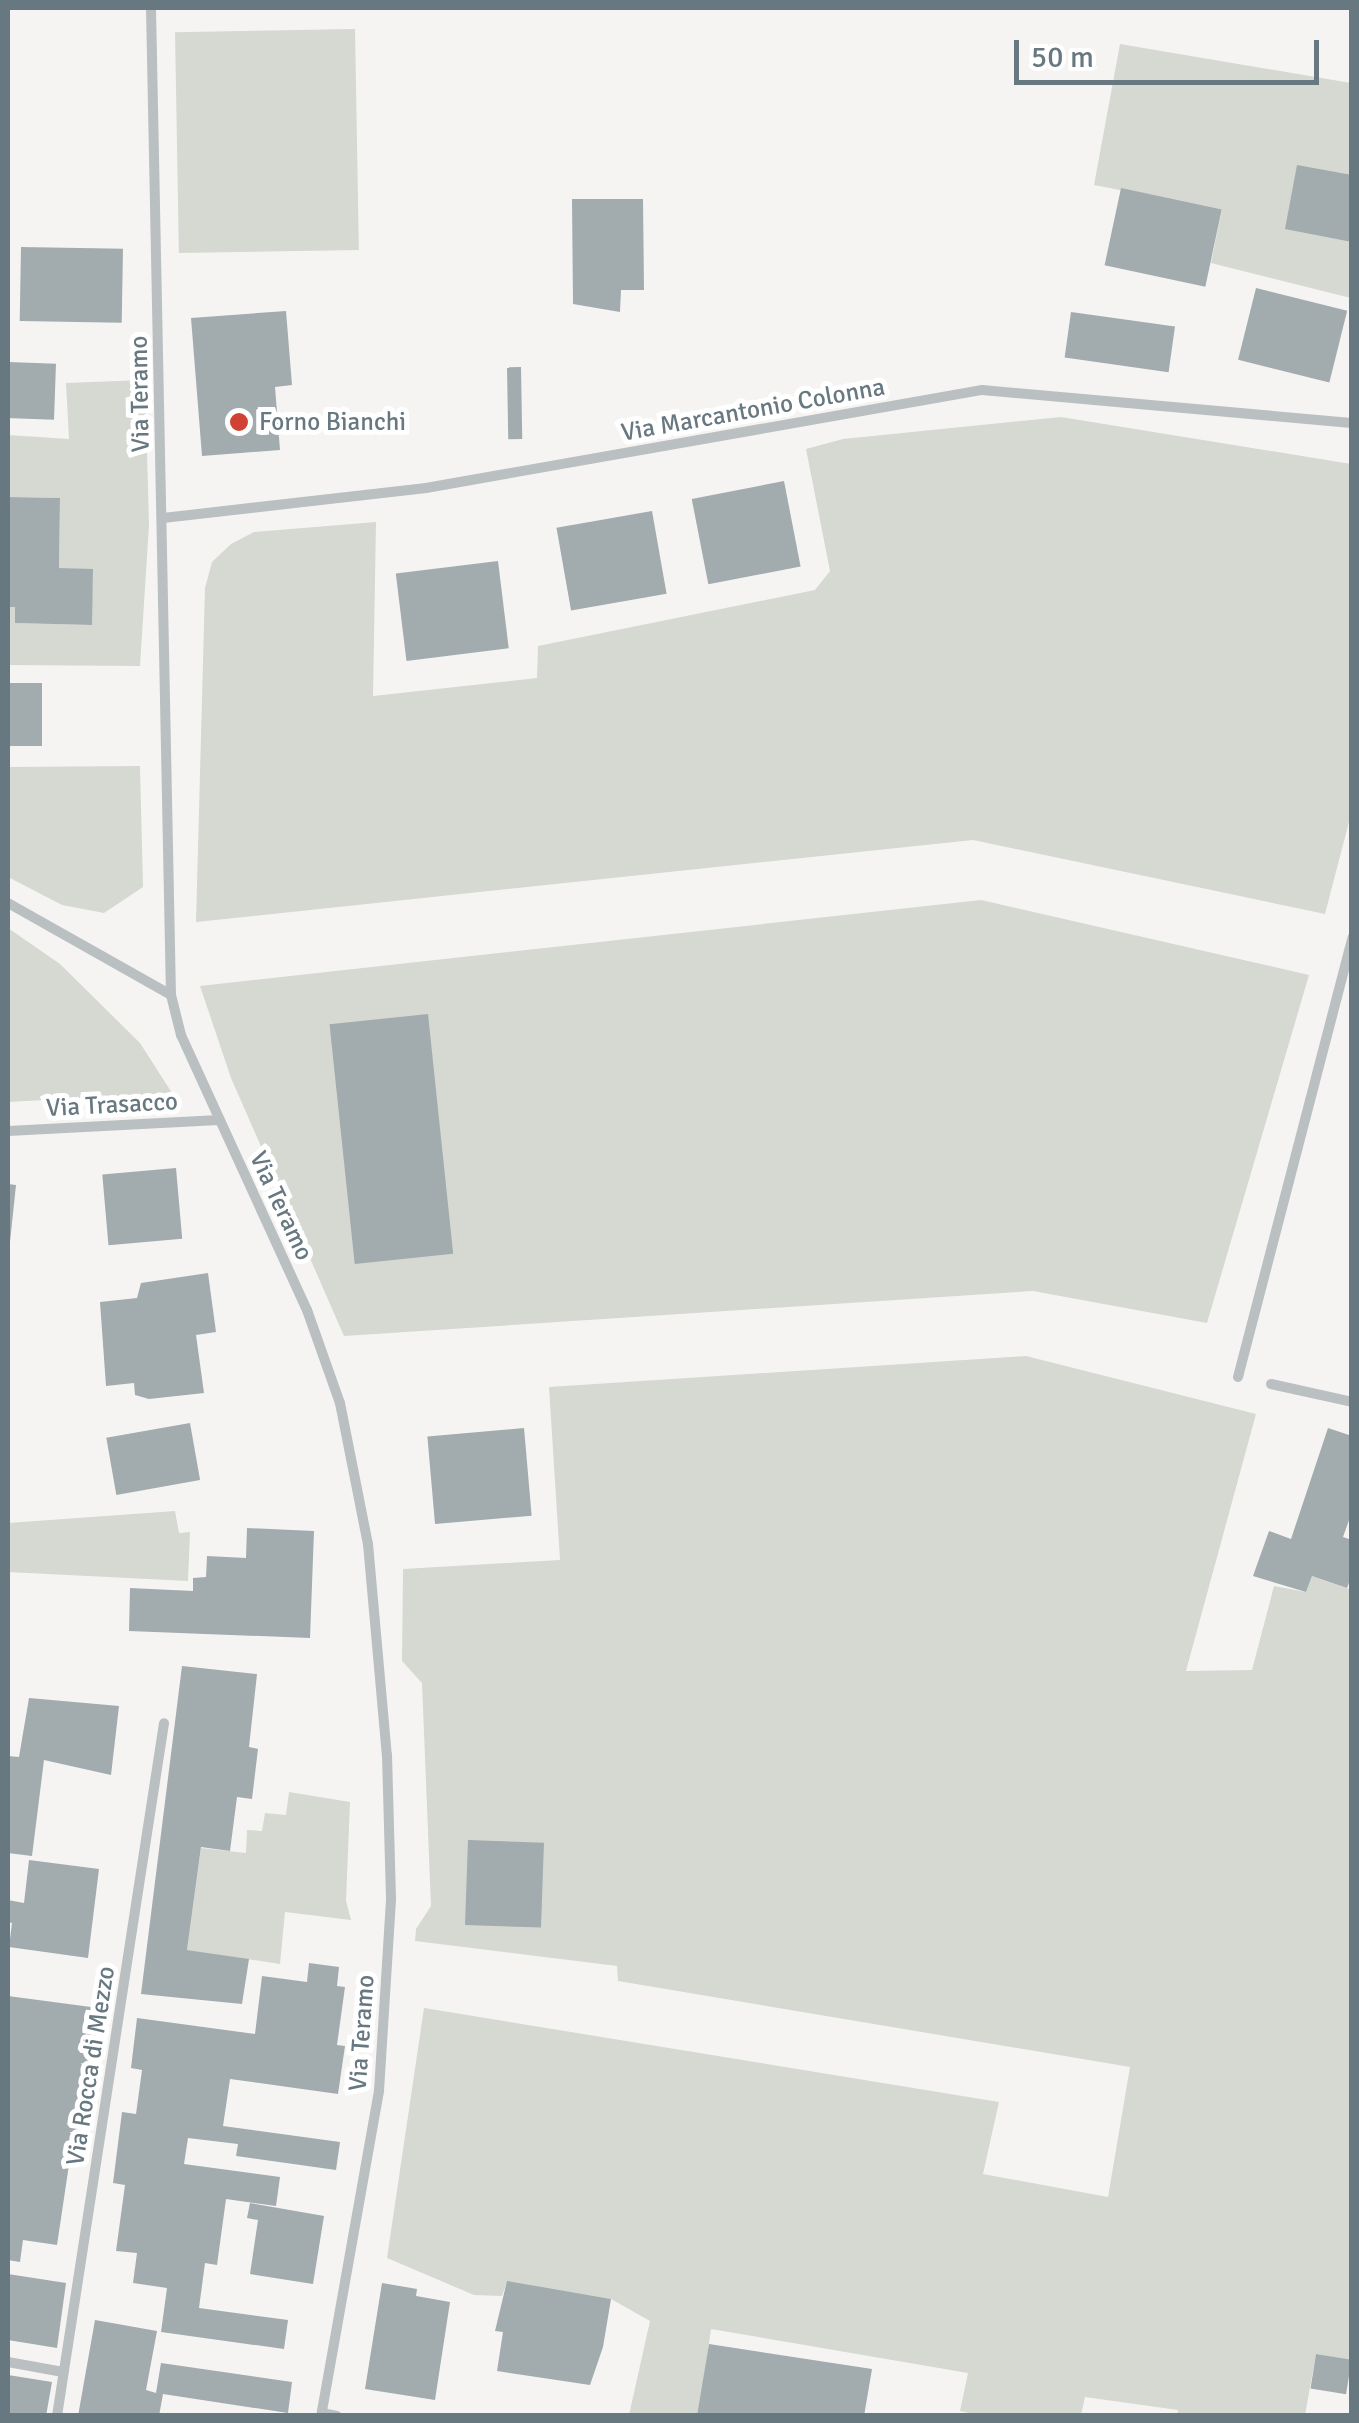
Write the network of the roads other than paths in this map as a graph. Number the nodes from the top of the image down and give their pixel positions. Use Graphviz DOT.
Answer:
graph roads {
  1 [pos="151,8"];
  2 [pos="1352,423"];
  3 [pos="163,518"];
  4 [pos="8,902"];
  5 [pos="1352,938"];
  6 [pos="170,996"];
  7 [pos="219,1120"];
  8 [pos="8,1131"];
  9 [pos="1238,1376"];
  10 [pos="1271,1384"];
  11 [pos="1352,1402"];
  12 [pos="164,1723"];
  13 [pos="8,2362"];
  14 [pos="64,2372"];
  15 [pos="321,2414"];
  16 [pos="57,2416"];
  17 [pos="336,2416"];
  1 -- 3 [label="street, Via Teramo"];
  2 -- 3 [label="street, Via Marcantonio Colonna"];
  3 -- 6 [label="street, Via Teramo"];
  4 -- 6 [label="street"];
  5 -- 9 [label="street"];
  6 -- 7 [label="street, Via Teramo"];
  7 -- 8 [label="street, Via Trasacco"];
  7 -- 15 [label="street, Via Teramo"];
  10 -- 11 [label="street"];
  12 -- 14 [label="street, Via Rocca di Mezzo"];
  13 -- 14 [label="street"];
  14 -- 16 [label="street, Via Rocca di Mezzo"];
  15 -- 17 [label="street"];
}
